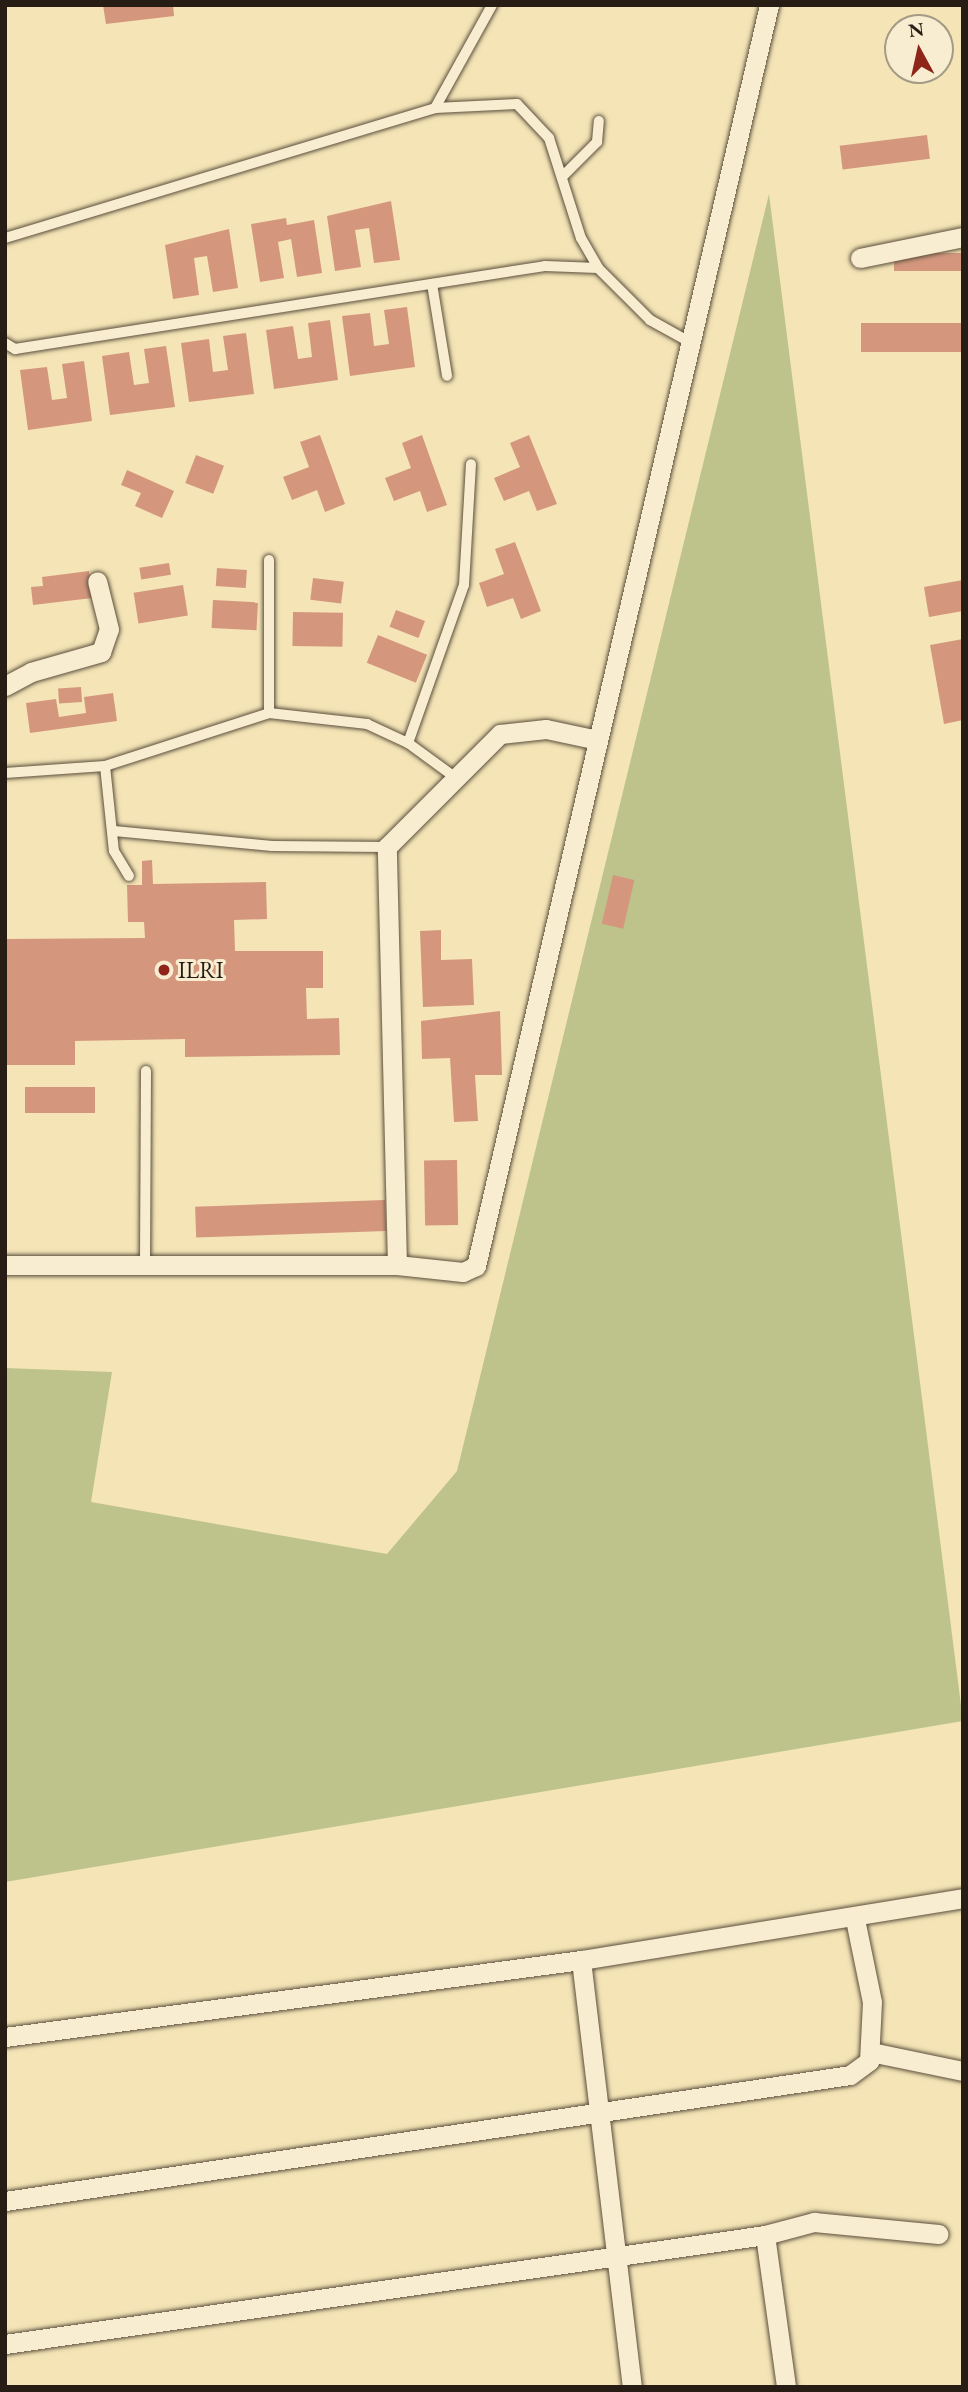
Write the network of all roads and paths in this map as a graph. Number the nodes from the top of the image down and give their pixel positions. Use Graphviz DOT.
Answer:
graph roads {
  1 [pos="492,5"];
  2 [pos="769,5"];
  3 [pos="435,108"];
  4 [pos="599,121"];
  5 [pos="564,175"];
  6 [pos="963,237"];
  7 [pos="5,238"];
  8 [pos="860,258"];
  9 [pos="598,268"];
  10 [pos="432,284"];
  11 [pos="688,341"];
  12 [pos="5,343"];
  13 [pos="447,376"];
  14 [pos="471,464"];
  15 [pos="269,559"];
  16 [pos="97,581"];
  17 [pos="5,686"];
  18 [pos="269,713"];
  19 [pos="598,740"];
  20 [pos="408,743"];
  21 [pos="105,766"];
  22 [pos="5,774"];
  23 [pos="456,778"];
  24 [pos="114,831"];
  25 [pos="387,847"];
  26 [pos="129,876"];
  27 [pos="146,1071"];
  28 [pos="145,1262"];
  29 [pos="5,1265"];
  30 [pos="397,1265"];
  31 [pos="963,1898"];
  32 [pos="855,1919"];
  33 [pos="581,1960"];
  34 [pos="5,2037"];
  35 [pos="871,2052"];
  36 [pos="963,2071"];
  37 [pos="596,2112"];
  38 [pos="5,2202"];
  39 [pos="939,2234"];
  40 [pos="765,2235"];
  41 [pos="612,2257"];
  42 [pos="5,2344"];
  43 [pos="632,2387"];
  44 [pos="786,2387"];
  1 -- 3 [label="lane"];
  2 -- 11 [label="street"];
  3 -- 5 [label="lane"];
  3 -- 7 [label="lane"];
  4 -- 5 [label="lane"];
  5 -- 9 [label="lane"];
  6 -- 8 [label="street"];
  9 -- 10 [label="lane"];
  9 -- 11 [label="lane"];
  10 -- 12 [label="lane"];
  10 -- 13 [label="lane"];
  11 -- 19 [label="street"];
  14 -- 20 [label="lane"];
  15 -- 18 [label="lane"];
  16 -- 17 [label="street"];
  18 -- 20 [label="lane"];
  18 -- 21 [label="lane"];
  19 -- 23 [label="street"];
  19 -- 30 [label="street"];
  20 -- 23 [label="lane"];
  21 -- 22 [label="lane"];
  21 -- 24 [label="lane"];
  23 -- 25 [label="street"];
  24 -- 25 [label="lane"];
  24 -- 26 [label="lane"];
  25 -- 30 [label="street"];
  27 -- 28 [label="lane"];
  28 -- 29 [label="street"];
  28 -- 30 [label="street"];
  31 -- 32 [label="street"];
  32 -- 33 [label="street"];
  32 -- 35 [label="street"];
  33 -- 34 [label="street"];
  33 -- 37 [label="street"];
  35 -- 36 [label="street"];
  35 -- 37 [label="street"];
  37 -- 38 [label="street"];
  37 -- 41 [label="street"];
  39 -- 40 [label="street"];
  40 -- 41 [label="street"];
  40 -- 44 [label="street"];
  41 -- 42 [label="street"];
  41 -- 43 [label="street"];
}
